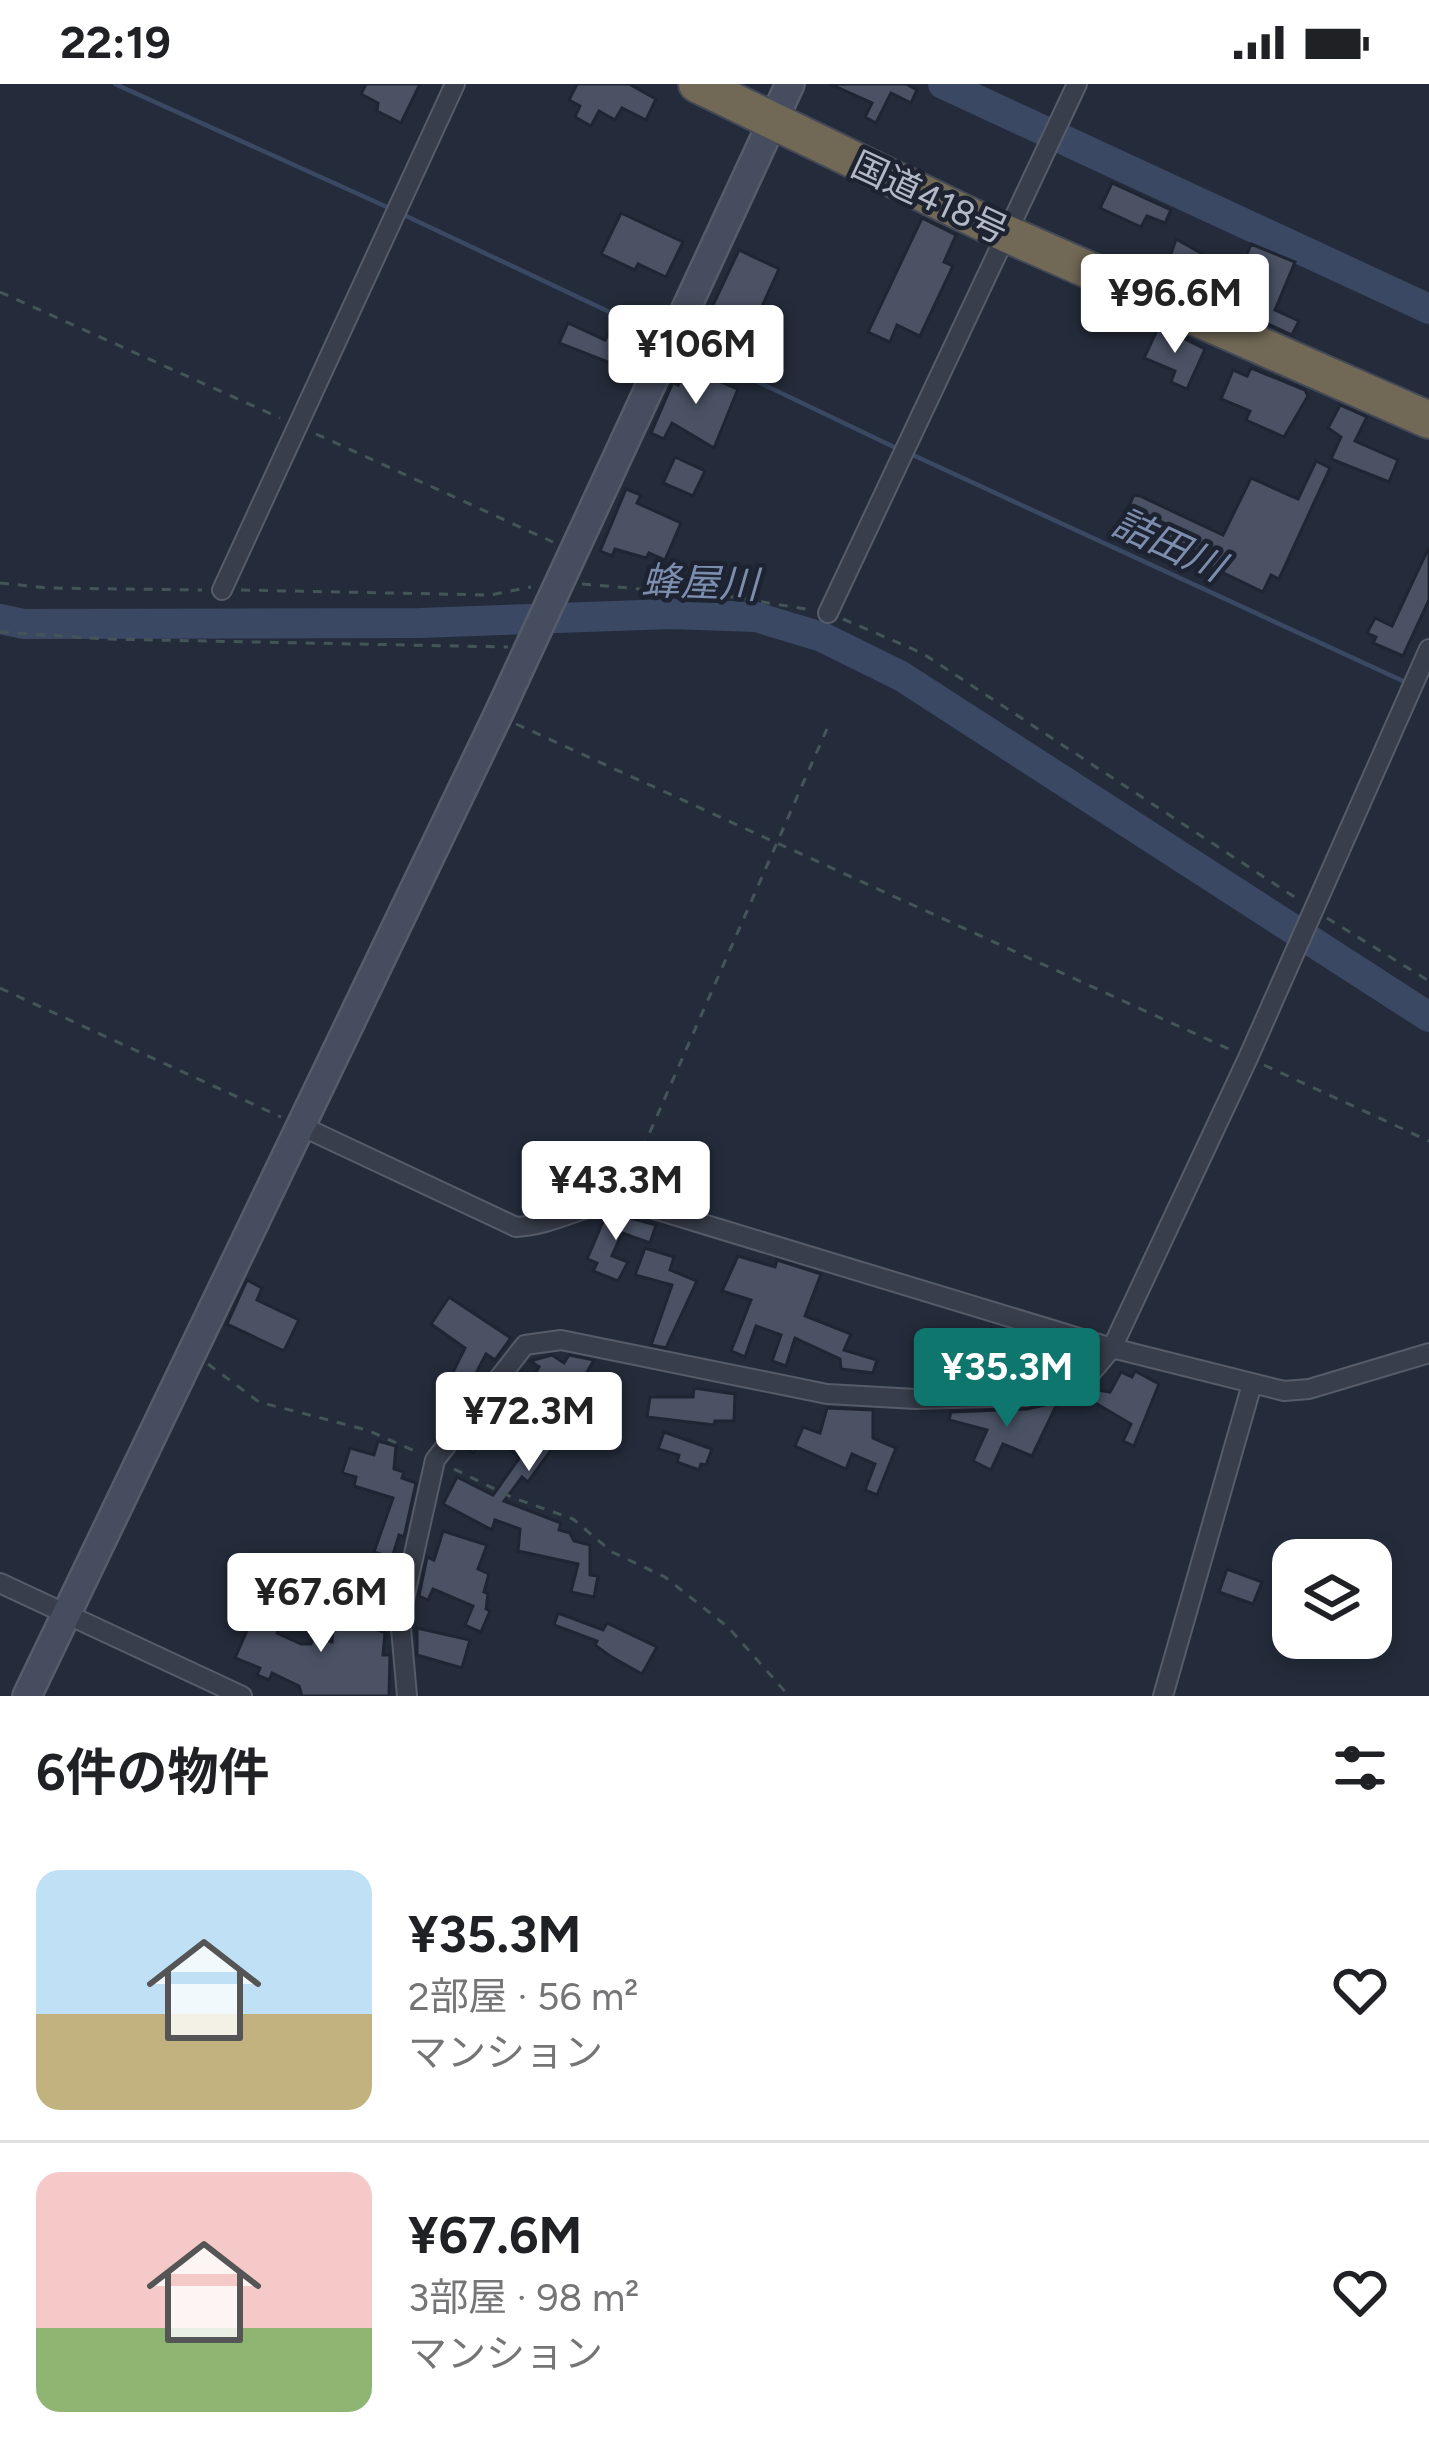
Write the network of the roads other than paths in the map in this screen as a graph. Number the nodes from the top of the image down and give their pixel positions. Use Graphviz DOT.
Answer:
graph roads {
  1 [pos="455,84"];
  2 [pos="697,84"];
  3 [pos="790,84"];
  4 [pos="1077,84"];
  5 [pos="772,123"];
  6 [pos="1007,233"];
  7 [pos="1429,420"];
  8 [pos="222,590"];
  9 [pos="828,613"];
  10 [pos="1429,649"];
  11 [pos="299,1125"];
  12 [pos="1112,1348"];
  13 [pos="1429,1353"];
  14 [pos="1252,1384"];
  15 [pos="0,1583"];
  16 [pos="66,1614"];
  17 [pos="27,1696"];
  18 [pos="242,1696"];
  19 [pos="407,1696"];
  20 [pos="1162,1696"];
  1 -- 8 [label="street"];
  2 -- 5 [label="highway, 国道418号"];
  3 -- 5 [label="street"];
  4 -- 6 [label="street"];
  5 -- 6 [label="highway, 国道418号"];
  5 -- 11 [label="street"];
  6 -- 7 [label="highway, 国道418号"];
  6 -- 9 [label="street"];
  10 -- 12 [label="street"];
  11 -- 12 [label="street"];
  11 -- 16 [label="street"];
  12 -- 14 [label="street"];
  12 -- 19 [label="street"];
  13 -- 14 [label="street"];
  14 -- 20 [label="street"];
  15 -- 16 [label="street"];
  16 -- 17 [label="street"];
  16 -- 18 [label="street"];
}
